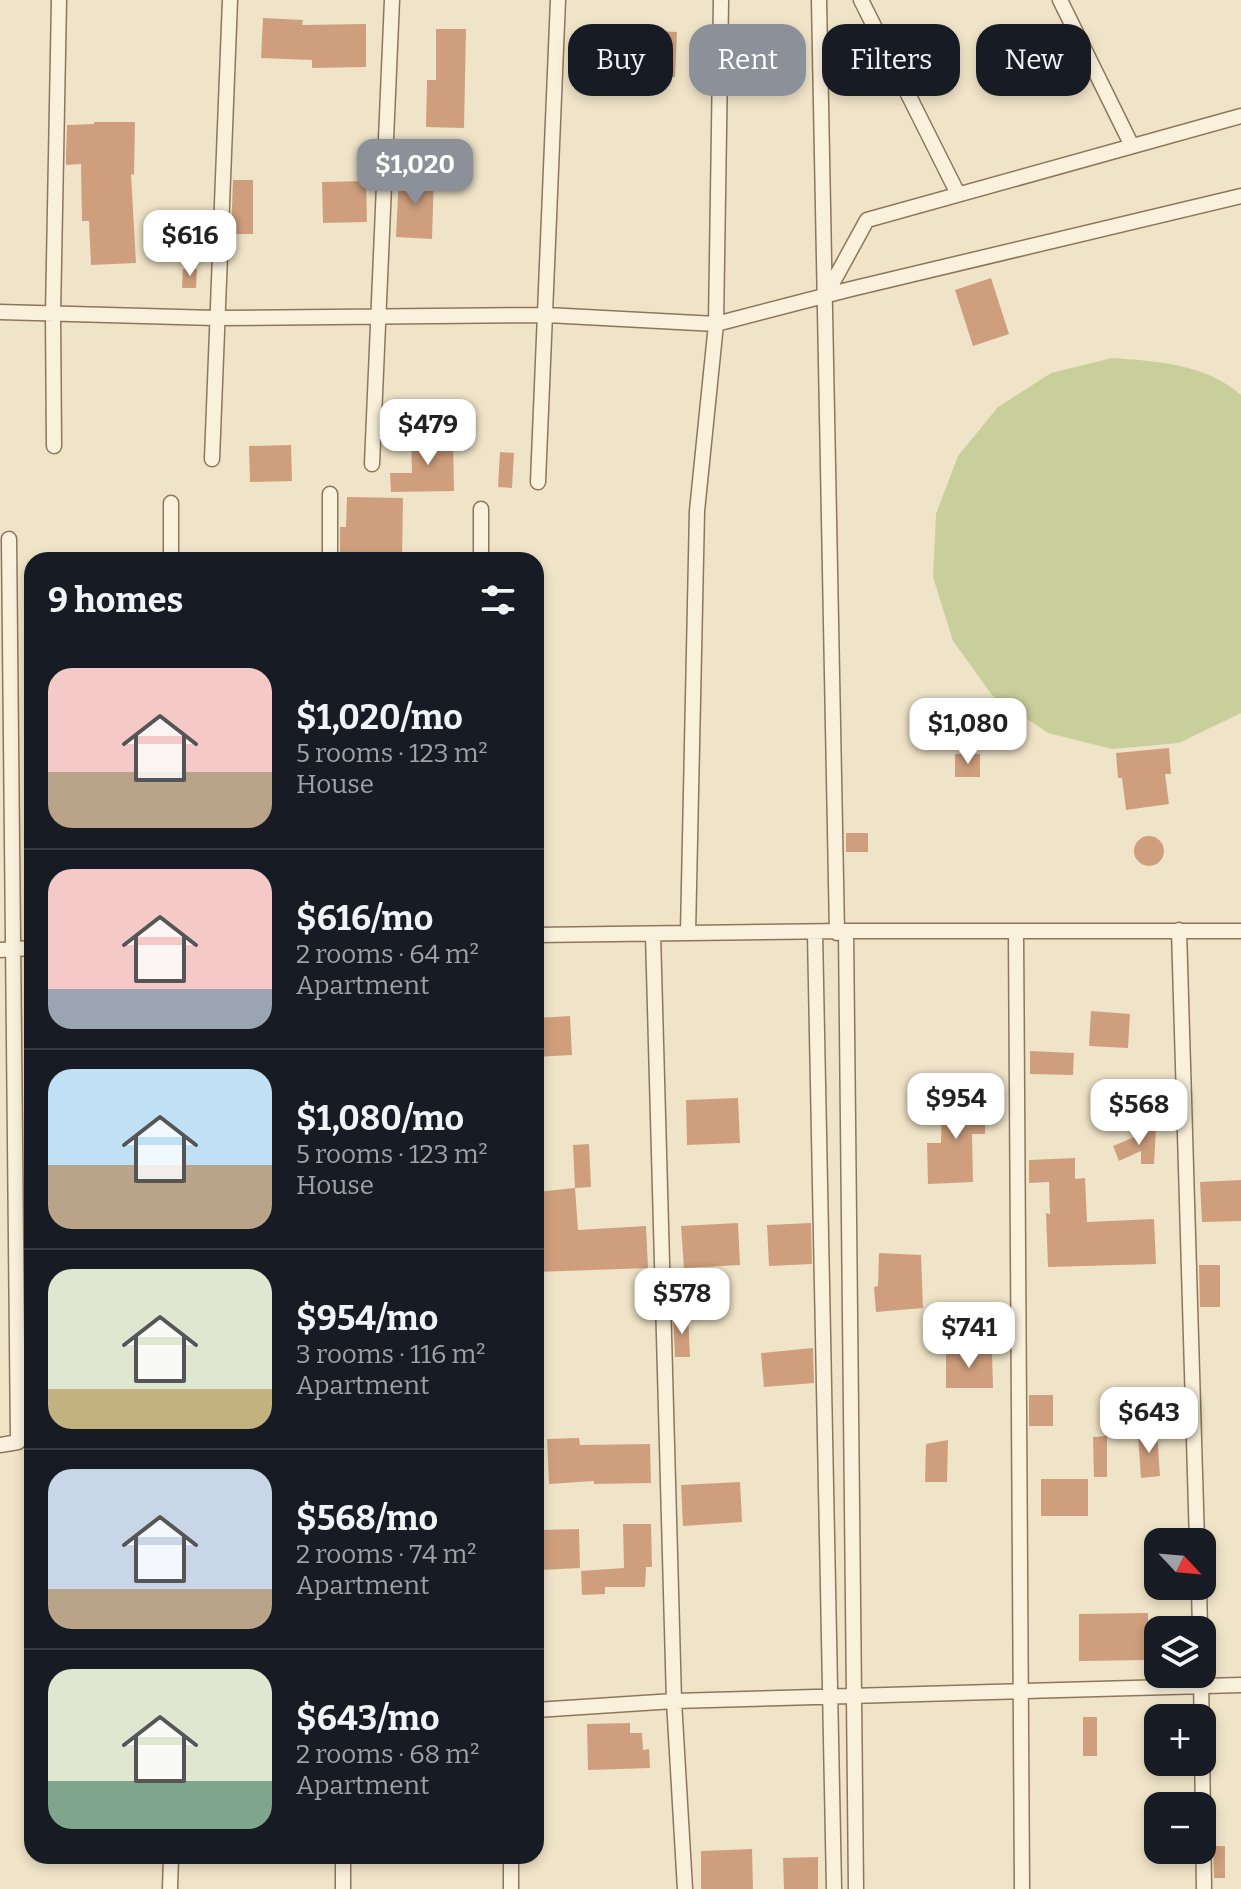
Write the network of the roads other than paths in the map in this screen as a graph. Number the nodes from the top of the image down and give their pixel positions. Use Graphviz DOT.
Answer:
graph roads {
  1 [pos="59,0"];
  2 [pos="230,0"];
  3 [pos="392,0"];
  4 [pos="558,0"];
  5 [pos="721,0"];
  6 [pos="819,0"];
  7 [pos="861,0"];
  8 [pos="1060,0"];
  9 [pos="1241,116"];
  10 [pos="1132,146"];
  11 [pos="958,194"];
  12 [pos="1241,196"];
  13 [pos="826,295"];
  14 [pos="0,312"];
  15 [pos="53,314"];
  16 [pos="547,315"];
  17 [pos="215,318"];
  18 [pos="378,318"];
  19 [pos="716,324"];
  20 [pos="54,446"];
  21 [pos="212,459"];
  22 [pos="372,464"];
  23 [pos="538,482"];
  24 [pos="330,494"];
  25 [pos="171,503"];
  26 [pos="481,509"];
  27 [pos="9,539"];
  28 [pos="171,552"];
  29 [pos="330,552"];
  30 [pos="481,552"];
  31 [pos="1179,930"];
  32 [pos="1241,931"];
  33 [pos="842,932"];
  34 [pos="688,933"];
  35 [pos="815,933"];
  36 [pos="1016,933"];
  37 [pos="653,934"];
  38 [pos="544,935"];
  39 [pos="6,949"];
  40 [pos="24,1354"];
  41 [pos="0,1445"];
  42 [pos="1197,1528"];
  43 [pos="1216,1682"];
  44 [pos="1144,1684"];
  45 [pos="1241,1685"];
  46 [pos="1202,1688"];
  47 [pos="1020,1691"];
  48 [pos="855,1696"];
  49 [pos="830,1697"];
  50 [pos="674,1701"];
  51 [pos="544,1709"];
  52 [pos="171,1864"];
  53 [pos="343,1864"];
  54 [pos="511,1864"];
  55 [pos="170,1889"];
  56 [pos="343,1889"];
  57 [pos="511,1889"];
  58 [pos="685,1889"];
  59 [pos="834,1889"];
  60 [pos="856,1889"];
  61 [pos="1022,1889"];
  62 [pos="1204,1889"];
  1 -- 15 [label="street"];
  2 -- 17 [label="street"];
  3 -- 18 [label="street"];
  4 -- 16 [label="street"];
  5 -- 19 [label="street"];
  6 -- 13 [label="street"];
  7 -- 11 [label="street"];
  8 -- 10 [label="street"];
  9 -- 10 [label="street"];
  10 -- 11 [label="street"];
  11 -- 13 [label="street"];
  12 -- 13 [label="street"];
  13 -- 19 [label="street"];
  13 -- 33 [label="street"];
  14 -- 15 [label="street"];
  15 -- 17 [label="street"];
  15 -- 20 [label="street"];
  16 -- 18 [label="street"];
  16 -- 19 [label="street"];
  16 -- 23 [label="street"];
  17 -- 18 [label="street"];
  17 -- 21 [label="street"];
  18 -- 22 [label="street"];
  19 -- 34 [label="street"];
  24 -- 29 [label="street"];
  25 -- 28 [label="street"];
  26 -- 30 [label="street"];
  27 -- 39 [label="street"];
  31 -- 32 [label="street"];
  31 -- 36 [label="street"];
  31 -- 42 [label="street"];
  33 -- 35 [label="street"];
  33 -- 36 [label="street"];
  33 -- 48 [label="street"];
  34 -- 35 [label="street"];
  34 -- 37 [label="street"];
  35 -- 49 [label="street"];
  36 -- 47 [label="street"];
  37 -- 38 [label="street"];
  37 -- 50 [label="street"];
  39 -- 40 [label="street"];
  40 -- 41 [label="street"];
  43 -- 45 [label="street"];
  44 -- 47 [label="street"];
  46 -- 62 [label="street"];
  47 -- 48 [label="street"];
  47 -- 61 [label="street"];
  48 -- 49 [label="street"];
  48 -- 60 [label="street"];
  49 -- 50 [label="street"];
  49 -- 59 [label="street"];
  50 -- 51 [label="street"];
  50 -- 58 [label="street"];
  52 -- 55 [label="street"];
  53 -- 56 [label="street"];
  54 -- 57 [label="street"];
}
